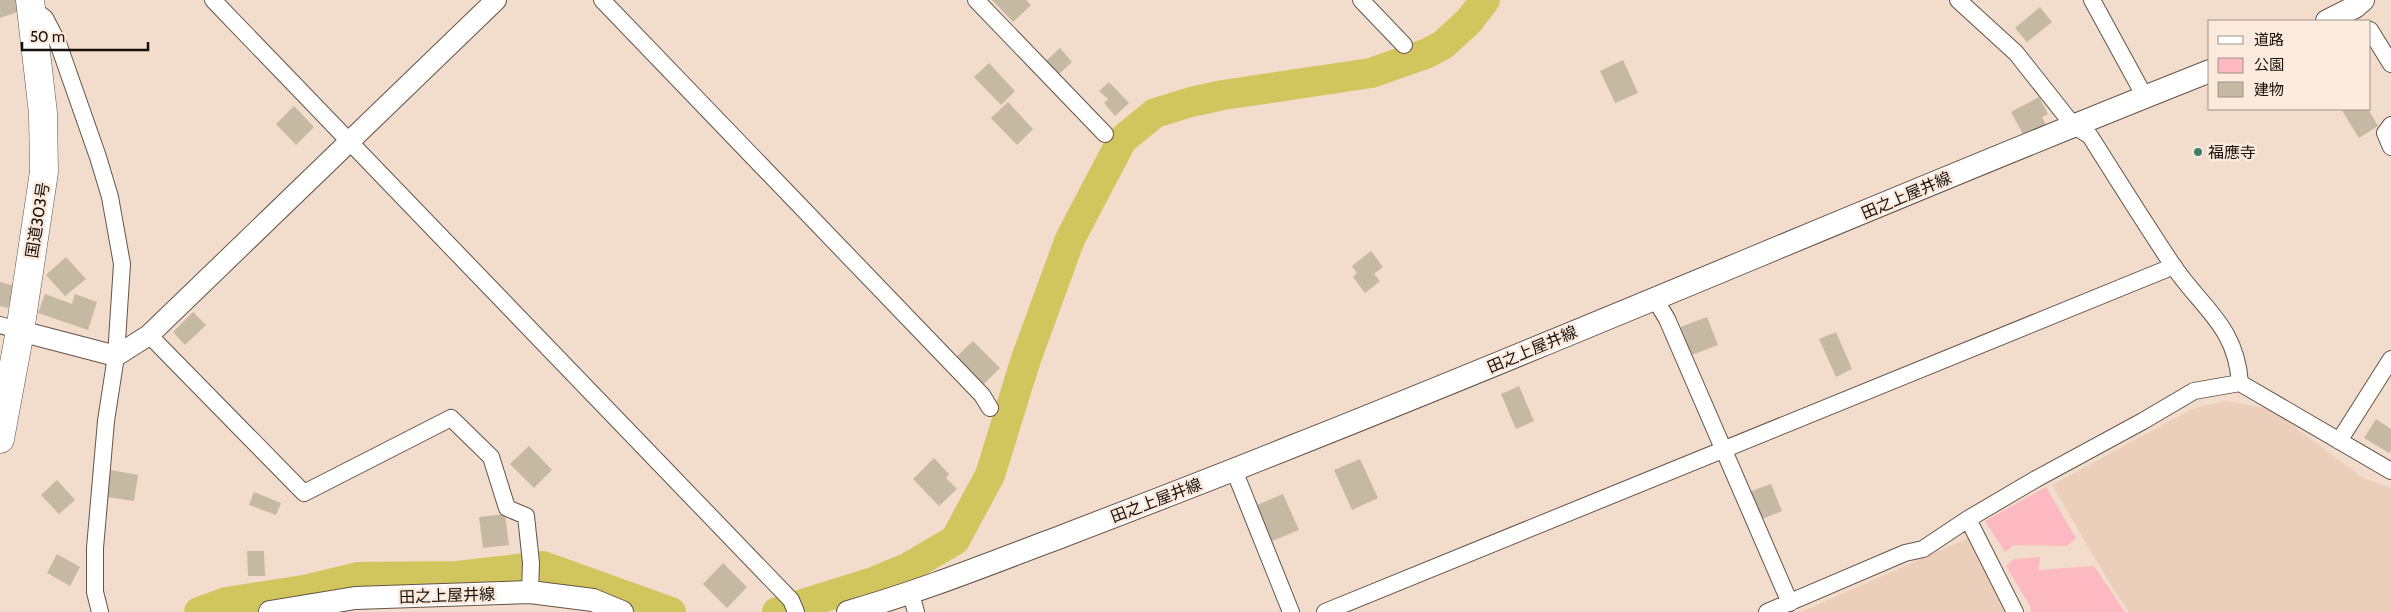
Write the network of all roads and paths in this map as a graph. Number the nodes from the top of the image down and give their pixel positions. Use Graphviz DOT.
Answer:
graph roads {
  1 [pos="213,0"];
  2 [pos="496,0"];
  3 [pos="602,0"];
  4 [pos="976,0"];
  5 [pos="1360,0"];
  6 [pos="1958,0"];
  7 [pos="2092,0"];
  8 [pos="31,3"];
  9 [pos="2361,7"];
  10 [pos="2329,20"];
  11 [pos="2371,32"];
  12 [pos="1404,45"];
  13 [pos="2391,64"];
  14 [pos="2208,73"];
  15 [pos="2145,97"];
  16 [pos="2391,124"];
  17 [pos="2073,125"];
  18 [pos="1106,134"];
  19 [pos="350,140"];
  20 [pos="2391,147"];
  21 [pos="2174,266"];
  22 [pos="1655,298"];
  23 [pos="10,328"];
  24 [pos="149,335"];
  25 [pos="116,356"];
  26 [pos="2391,359"];
  27 [pos="2240,383"];
  28 [pos="990,408"];
  29 [pos="0,439"];
  30 [pos="2339,441"];
  31 [pos="1723,451"];
  32 [pos="1234,470"];
  33 [pos="2391,470"];
  34 [pos="1968,519"];
  35 [pos="531,578"];
  36 [pos="913,603"];
  37 [pos="1790,603"];
  38 [pos="100,612"];
  39 [pos="270,612"];
  40 [pos="622,612"];
  41 [pos="796,612"];
  42 [pos="848,612"];
  43 [pos="1291,612"];
  44 [pos="1325,612"];
  45 [pos="1767,612"];
  46 [pos="2015,612"];
  1 -- 19 [label="street"];
  2 -- 19 [label="street"];
  3 -- 28 [label="street"];
  4 -- 18 [label="street"];
  5 -- 12 [label="street"];
  6 -- 17 [label="street"];
  7 -- 15 [label="street"];
  8 -- 23 [label="highway, 国道303号"];
  8 -- 25 [label="street"];
  9 -- 10 [label="main road"];
  11 -- 13 [label="street"];
  14 -- 15 [label="main road, 田之上屋井線"];
  15 -- 17 [label="main road, 田之上屋井線"];
  16 -- 20 [label="street"];
  17 -- 21 [label="street"];
  17 -- 22 [label="main road, 田之上屋井線"];
  19 -- 24 [label="street"];
  19 -- 41 [label="street"];
  21 -- 27 [label="street"];
  21 -- 31 [label="street"];
  22 -- 31 [label="street"];
  22 -- 32 [label="main road, 田之上屋井線"];
  23 -- 25 [label="street"];
  23 -- 29 [label="highway, 国道303号"];
  24 -- 25 [label="street"];
  24 -- 35 [label="street"];
  25 -- 38 [label="street"];
  26 -- 30 [label="street"];
  27 -- 30 [label="street"];
  27 -- 34 [label="street"];
  30 -- 33 [label="street"];
  31 -- 37 [label="street"];
  31 -- 44 [label="street"];
  32 -- 36 [label="main road, 田之上屋井線"];
  32 -- 43 [label="street"];
  34 -- 37 [label="street"];
  34 -- 46 [label="street"];
  35 -- 39 [label="main road, 田之上屋井線"];
  35 -- 40 [label="main road, 田之上屋井線"];
  36 -- 42 [label="main road, 田之上屋井線"];
  37 -- 45 [label="street"];
}
